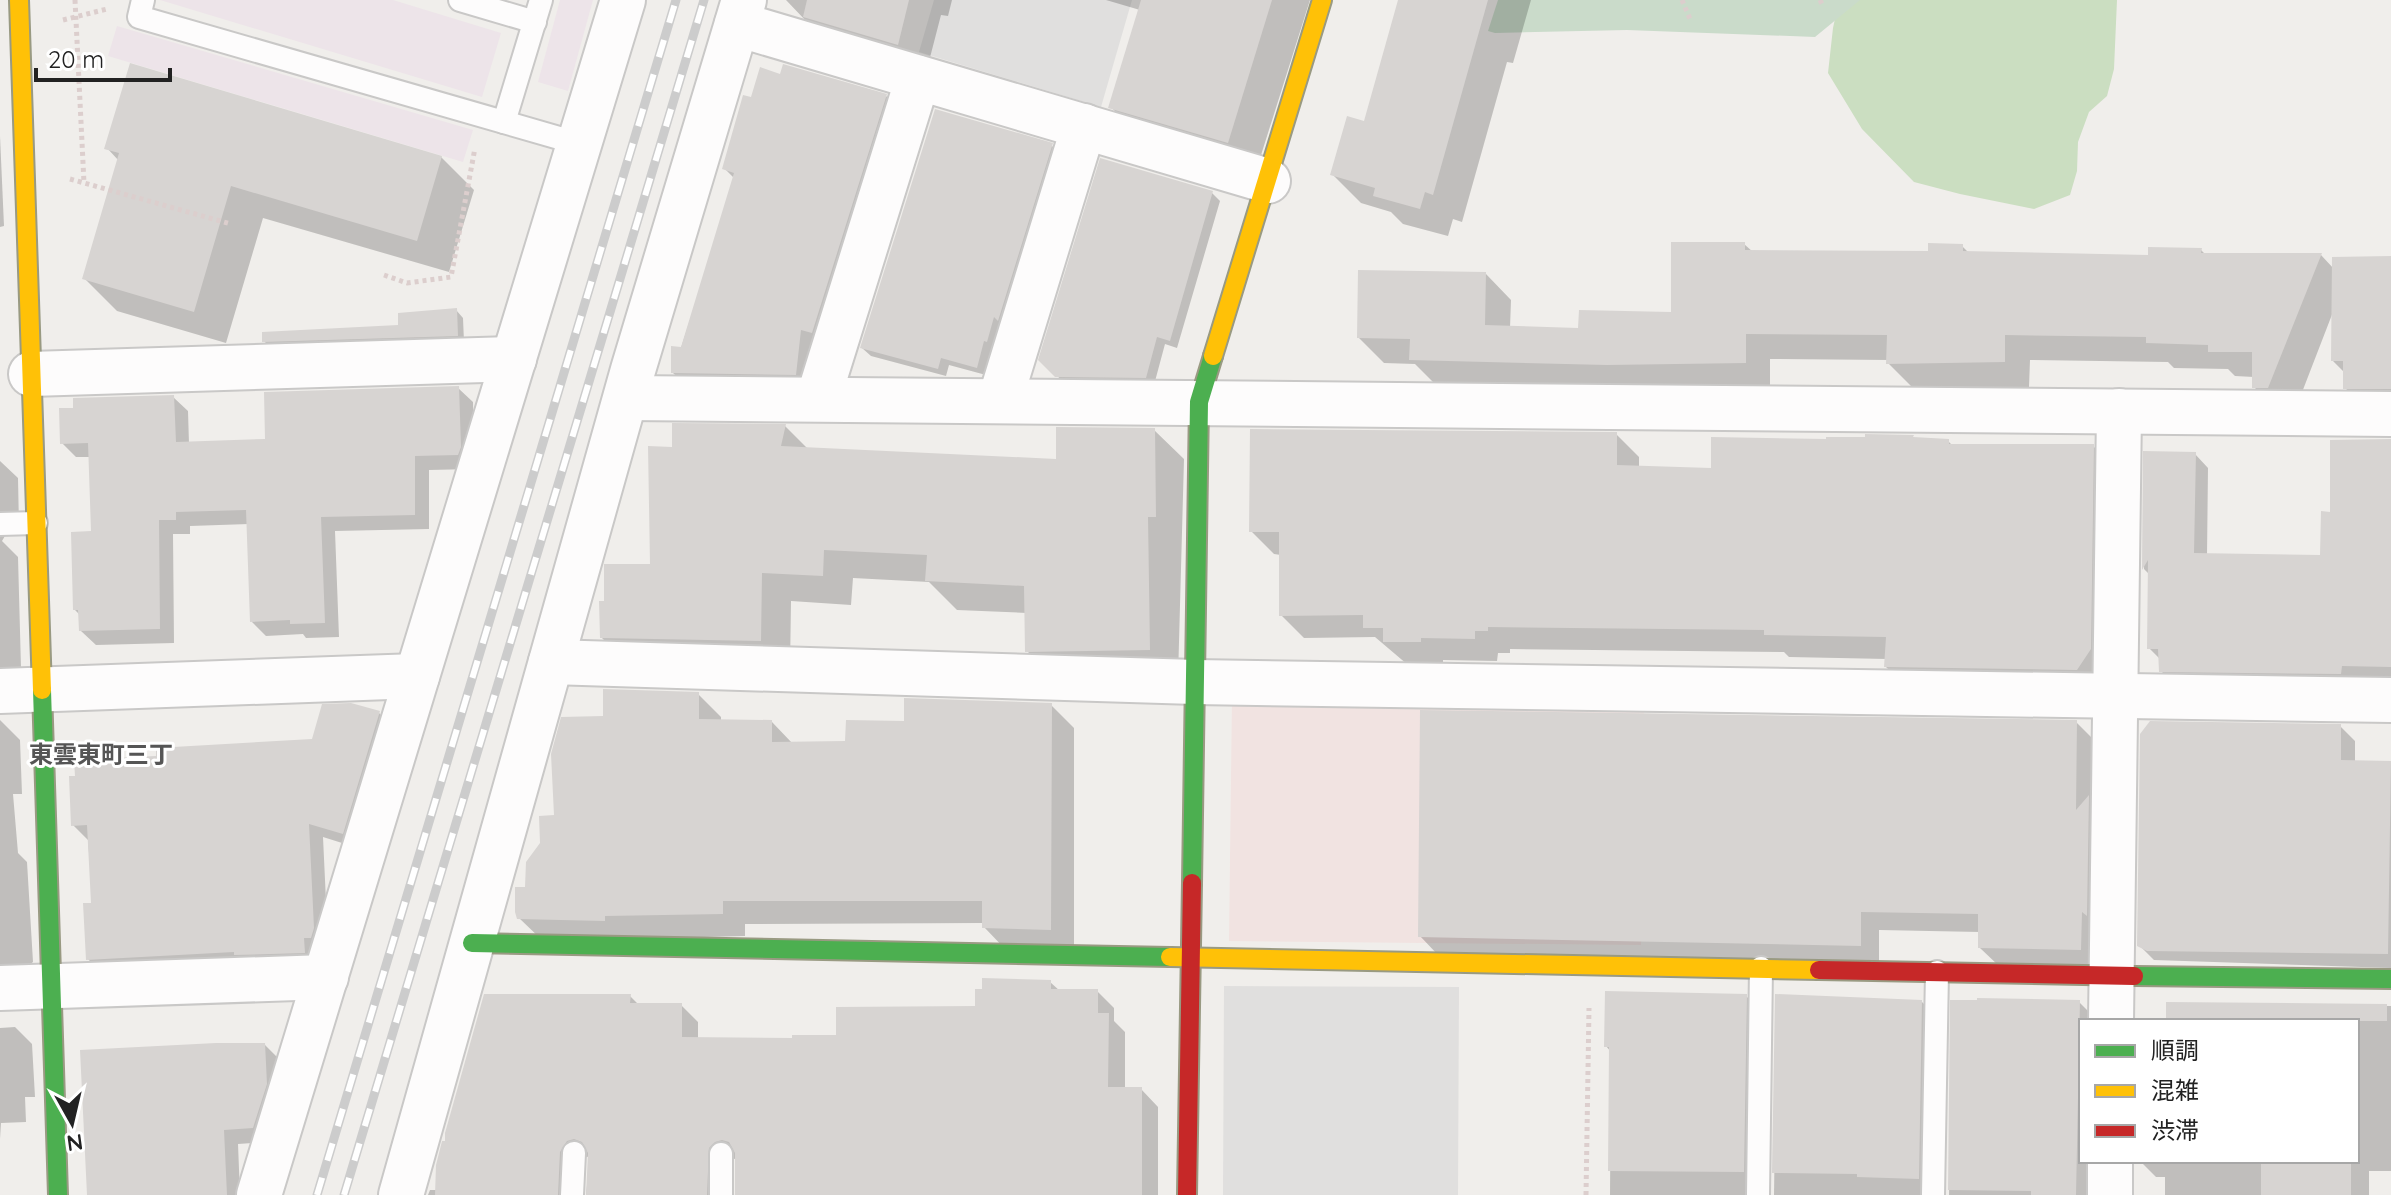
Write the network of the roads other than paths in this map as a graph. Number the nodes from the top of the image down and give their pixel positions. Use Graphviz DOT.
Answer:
graph roads {
  1 [pos="19,0"];
  2 [pos="460,0"];
  3 [pos="623,0"];
  4 [pos="1322,0"];
  5 [pos="141,8"];
  6 [pos="538,11"];
  7 [pos="740,12"];
  8 [pos="14,47"];
  9 [pos="918,78"];
  10 [pos="504,122"];
  11 [pos="1084,126"];
  12 [pos="580,144"];
  13 [pos="1268,181"];
  14 [pos="514,359"];
  15 [pos="23,374"];
  16 [pos="627,398"];
  17 [pos="818,399"];
  18 [pos="1000,400"];
  19 [pos="1199,402"];
  20 [pos="2119,411"];
  21 [pos="2391,414"];
  22 [pos="36,523"];
  23 [pos="0,524"];
  24 [pos="551,662"];
  25 [pos="417,676"];
  26 [pos="1195,682"];
  27 [pos="21,691"];
  28 [pos="2116,696"];
  29 [pos="2391,700"];
  30 [pos="472,943"];
  31 [pos="1190,957"];
  32 [pos="1761,968"];
  33 [pos="1937,972"];
  34 [pos="2111,976"];
  35 [pos="326,977"];
  36 [pos="2391,979"];
  37 [pos="51,986"];
  38 [pos="0,988"];
  39 [pos="2111,1019"];
  40 [pos="574,1153"];
  41 [pos="721,1154"];
  42 [pos="2110,1163"];
  43 [pos="58,1195"];
  44 [pos="259,1195"];
  45 [pos="401,1195"];
  46 [pos="572,1195"];
  47 [pos="721,1195"];
  48 [pos="1187,1195"];
  49 [pos="1758,1195"];
  50 [pos="1933,1195"];
  51 [pos="2110,1195"];
  1 -- 8 [label="street"];
  2 -- 6 [label="lane"];
  3 -- 12 [label="street"];
  4 -- 13 [label="street"];
  5 -- 10 [label="lane"];
  6 -- 10 [label="lane"];
  7 -- 9 [label="street"];
  7 -- 16 [label="street"];
  8 -- 15 [label="street"];
  9 -- 11 [label="street"];
  9 -- 17 [label="street"];
  10 -- 12 [label="lane"];
  11 -- 13 [label="street"];
  11 -- 18 [label="street"];
  12 -- 14 [label="street"];
  13 -- 19 [label="street"];
  14 -- 15 [label="street"];
  14 -- 25 [label="street"];
  15 -- 22 [label="street"];
  16 -- 17 [label="street"];
  16 -- 24 [label="street"];
  17 -- 18 [label="street"];
  18 -- 19 [label="street"];
  19 -- 20 [label="street"];
  19 -- 26 [label="street"];
  20 -- 21 [label="street"];
  20 -- 28 [label="street"];
  22 -- 23 [label="lane"];
  22 -- 27 [label="street"];
  24 -- 26 [label="street"];
  24 -- 30 [label="street"];
  25 -- 27 [label="street"];
  25 -- 35 [label="street"];
  26 -- 28 [label="street"];
  26 -- 31 [label="street"];
  27 -- 37 [label="street"];
  28 -- 29 [label="street"];
  28 -- 34 [label="street"];
  30 -- 31 [label="street"];
  30 -- 45 [label="street"];
  31 -- 32 [label="street"];
  31 -- 48 [label="street"];
  32 -- 33 [label="street"];
  32 -- 49 [label="lane"];
  33 -- 34 [label="street"];
  33 -- 50 [label="lane"];
  34 -- 36 [label="street"];
  34 -- 39 [label="street"];
  35 -- 37 [label="street"];
  35 -- 44 [label="street"];
  37 -- 38 [label="street"];
  37 -- 43 [label="street"];
  40 -- 46 [label="lane"];
  41 -- 47 [label="lane"];
  42 -- 51 [label="street"];
}
